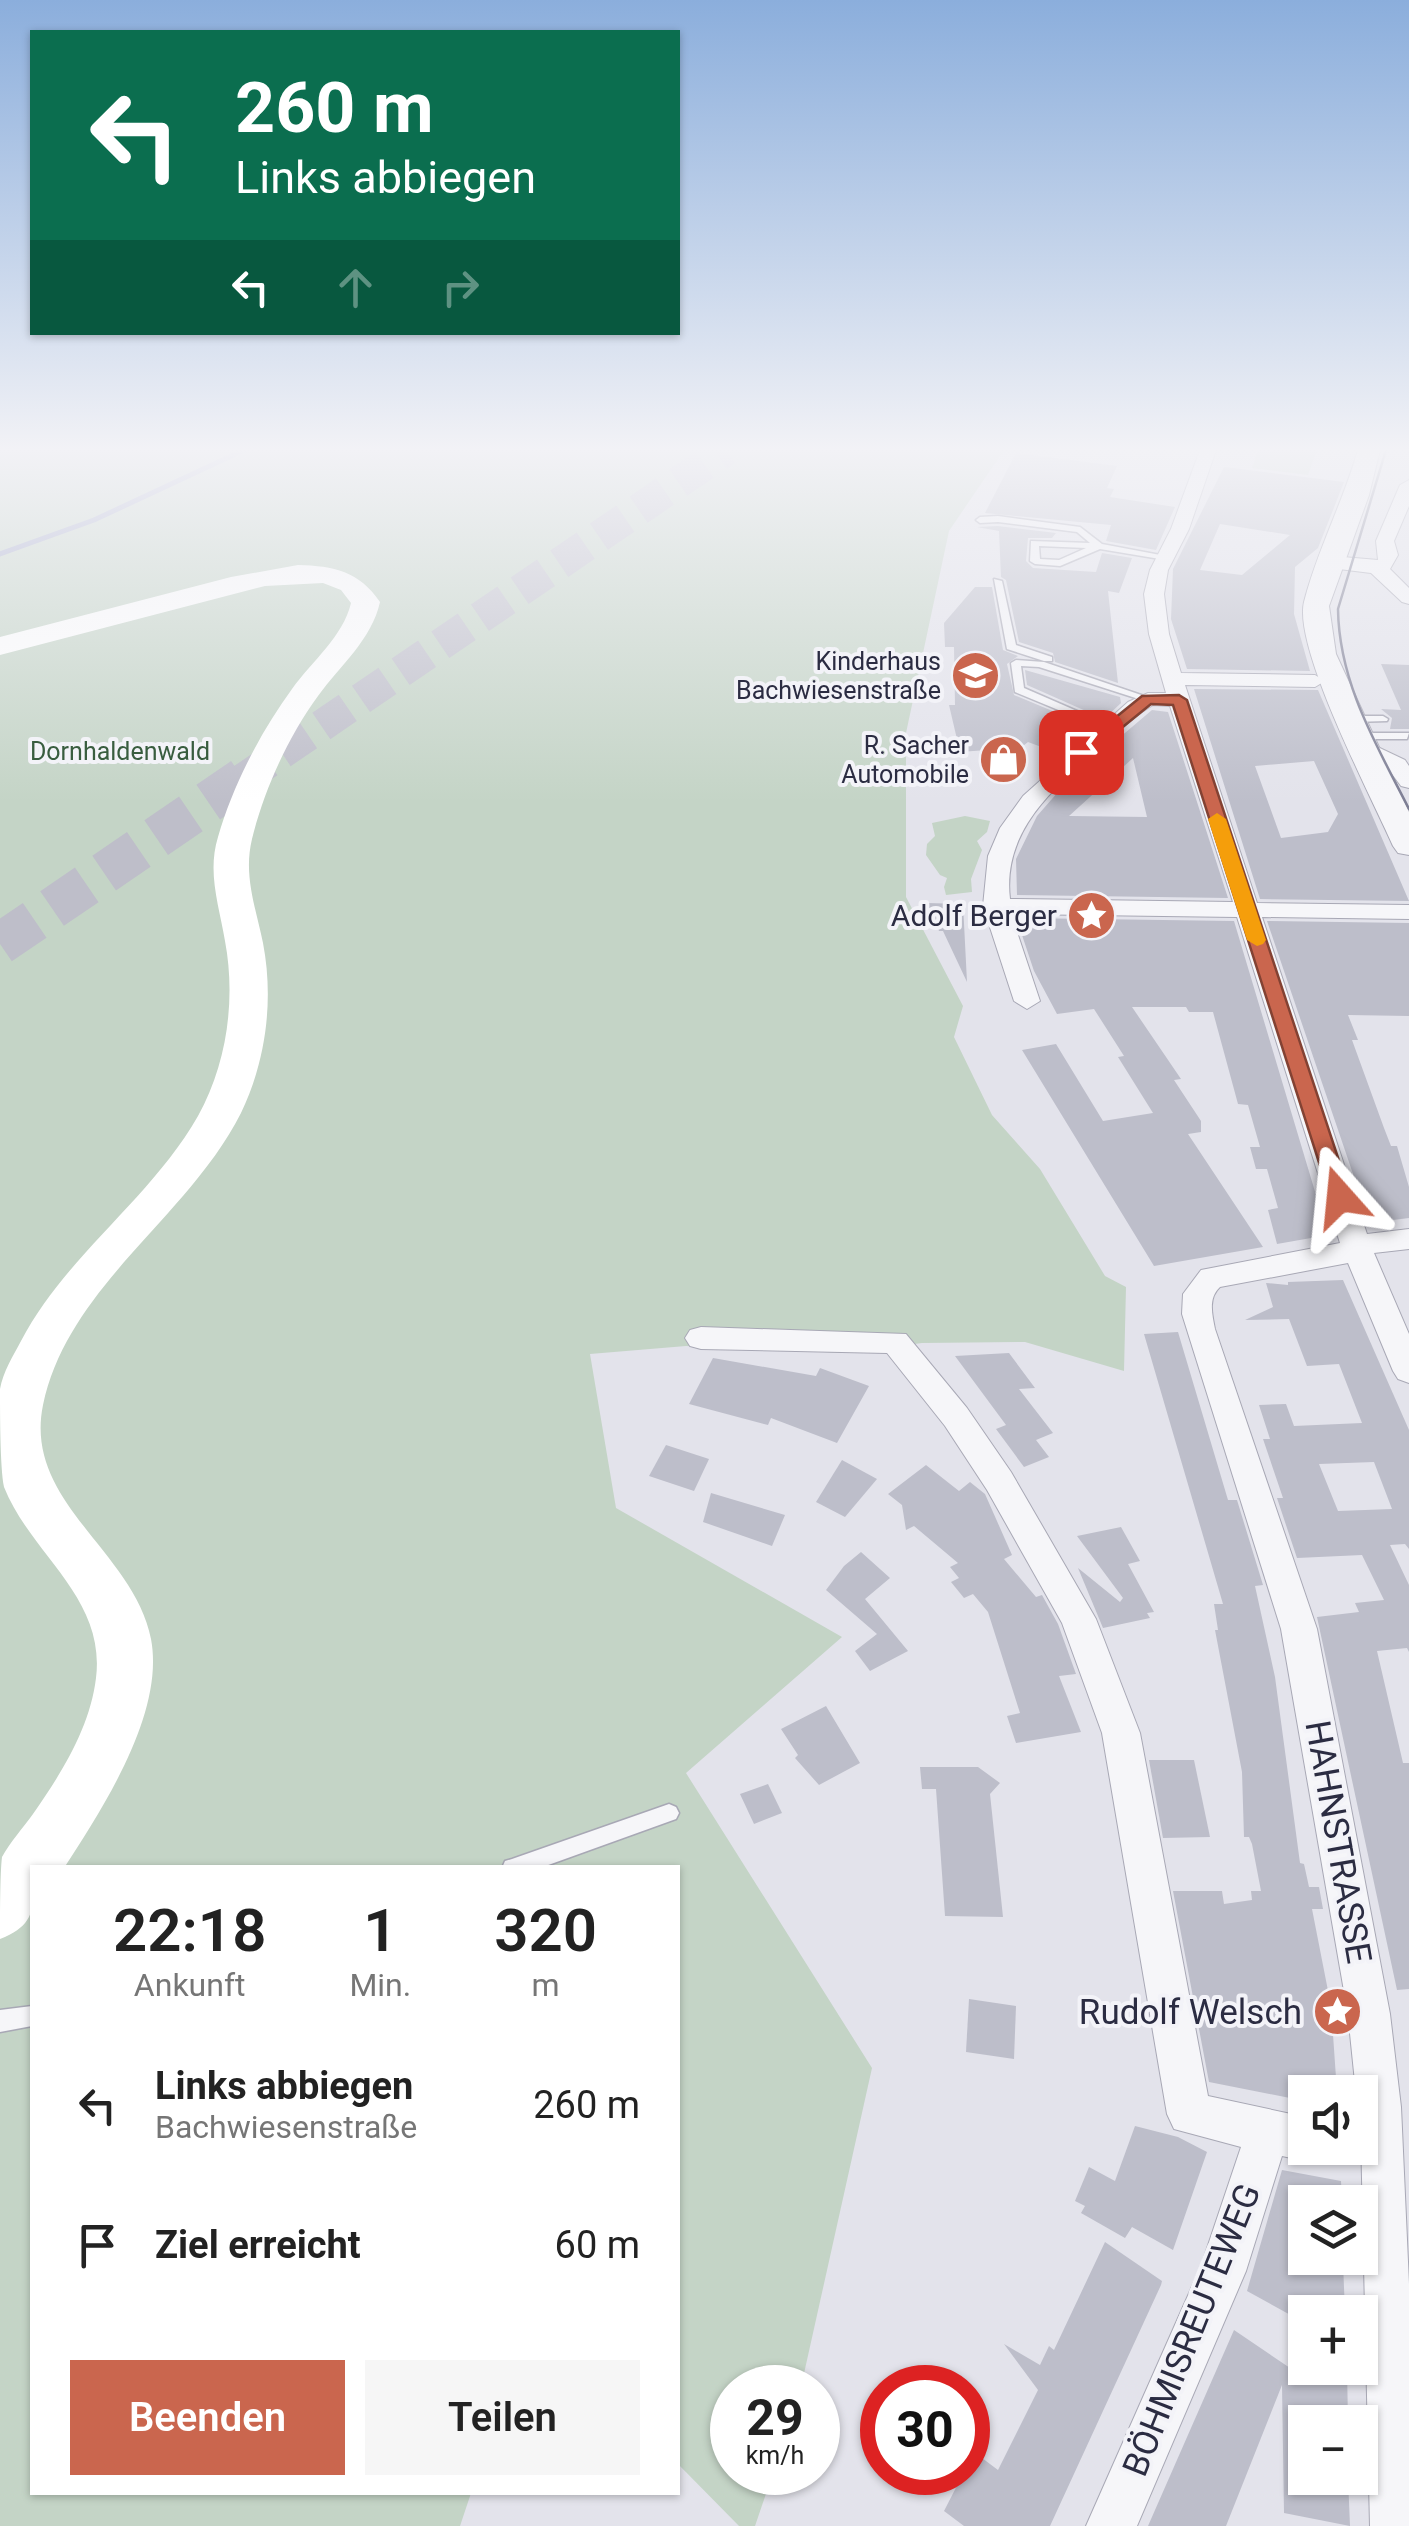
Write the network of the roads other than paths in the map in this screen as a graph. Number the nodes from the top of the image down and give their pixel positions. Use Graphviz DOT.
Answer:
graph roads {
  1 [pos="1162,568"];
  2 [pos="1329,568"];
  3 [pos="1361,568"];
  4 [pos="1384,568"];
  5 [pos="1382,572"];
  6 [pos="1409,574"];
  7 [pos="998,582"];
  8 [pos="1408,597"];
  9 [pos="0,646"];
  10 [pos="1314,681"];
  11 [pos="1176,690"];
  12 [pos="1148,699"];
  13 [pos="1111,728"];
  14 [pos="1365,731"];
  15 [pos="1408,736"];
  16 [pos="1409,781"];
  17 [pos="1409,846"];
  18 [pos="995,906"];
  19 [pos="1246,907"];
  20 [pos="1409,912"];
  21 [pos="1027,1001"];
  22 [pos="1409,1239"];
  23 [pos="1357,1248"];
  24 [pos="702,1338"];
  25 [pos="1409,1371"];
  26 [pos="669,1812"];
  27 [pos="520,1865"];
  28 [pos="0,1910"];
  29 [pos="30,2016"];
  30 [pos="0,2021"];
  31 [pos="1380,2130"];
  32 [pos="1287,2135"];
  33 [pos="1111,2526"];
  34 [pos="1395,2526"];
  1 -- 11 [label="street"];
  2 -- 14 [label="street"];
  3 -- 5 [label="street"];
  4 -- 5 [label="street"];
  5 -- 6 [label="street"];
  5 -- 8 [label="street"];
  7 -- 12 [label="lane"];
  9 -- 28 [label="main road"];
  10 -- 11 [label="street"];
  11 -- 12 [label="street"];
  11 -- 19 [label="street"];
  12 -- 13 [label="street"];
  12 -- 13 [label="lane"];
  13 -- 18 [label="street"];
  14 -- 15 [label="lane"];
  14 -- 16 [label="street"];
  14 -- 17 [label="street"];
  18 -- 19 [label="street"];
  18 -- 21 [label="street"];
  19 -- 20 [label="street"];
  19 -- 23 [label="street"];
  22 -- 23 [label="street"];
  23 -- 25 [label="street"];
  23 -- 31 [label="street, HAHNSTRASSE"];
  24 -- 32 [label="street"];
  26 -- 27 [label="lane"];
  29 -- 30 [label="lane"];
  31 -- 34 [label="street, HAHNSTRASSE"];
  32 -- 33 [label="street, BÖHMISREUTEWEG"];
}
